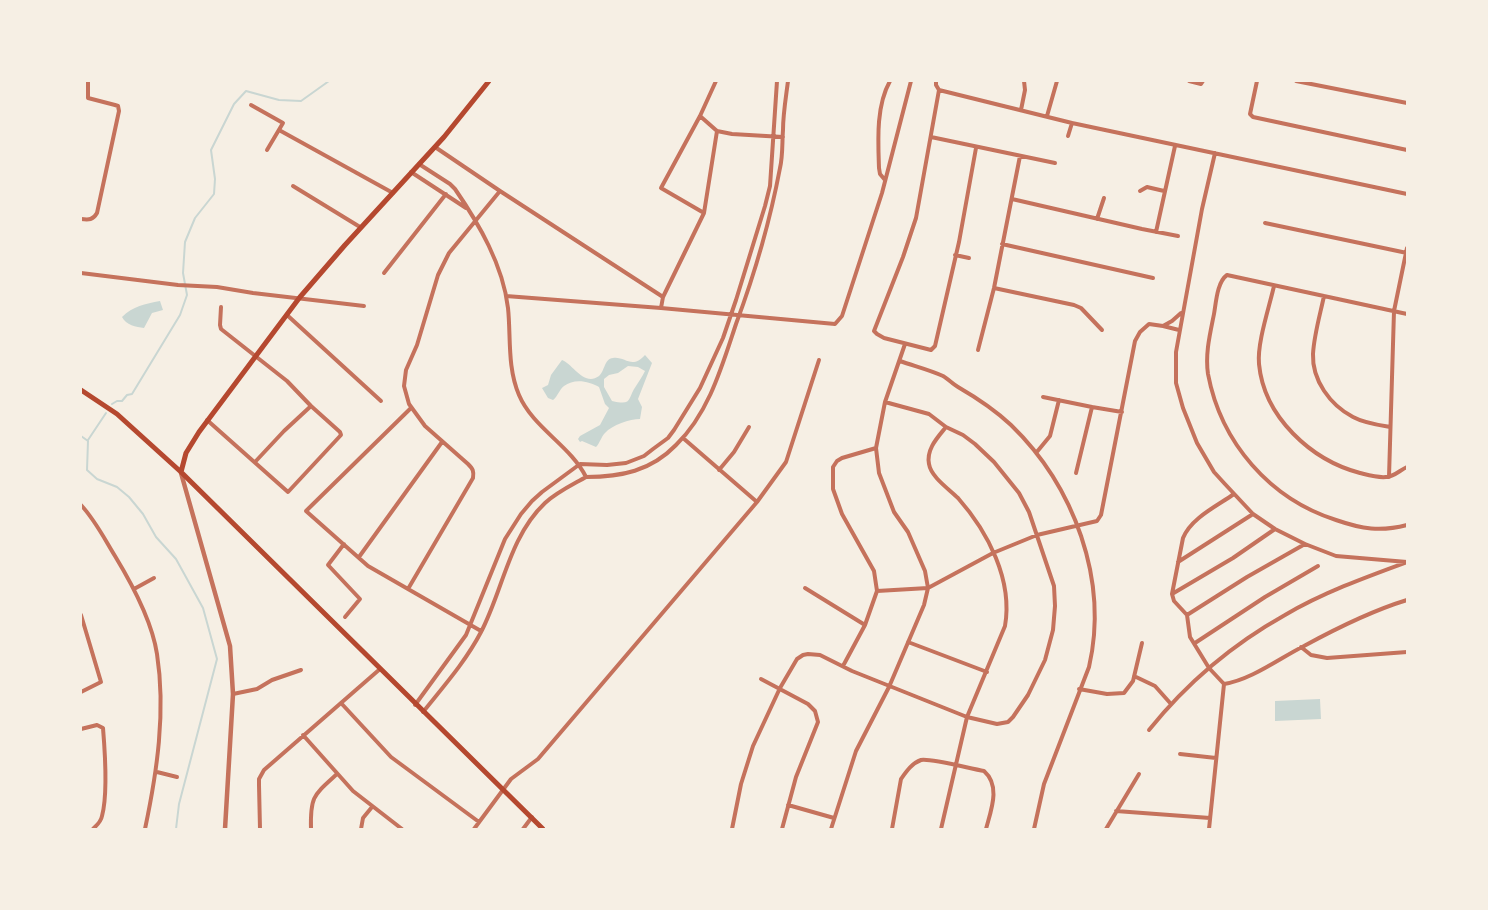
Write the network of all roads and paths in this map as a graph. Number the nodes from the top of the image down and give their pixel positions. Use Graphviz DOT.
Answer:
graph roads {
  1 [pos="88,81"];
  2 [pos="489,81"];
  3 [pos="716,81"];
  4 [pos="778,81"];
  5 [pos="788,81"];
  6 [pos="890,81"];
  7 [pos="911,81"];
  8 [pos="936,81"];
  9 [pos="1024,81"];
  10 [pos="1057,81"];
  11 [pos="1189,81"];
  12 [pos="1257,81"];
  13 [pos="1296,81"];
  14 [pos="1202,82"];
  15 [pos="939,90"];
  16 [pos="1407,103"];
  17 [pos="251,105"];
  18 [pos="1021,110"];
  19 [pos="700,116"];
  20 [pos="1047,116"];
  21 [pos="1072,123"];
  22 [pos="279,130"];
  23 [pos="717,131"];
  24 [pos="1068,136"];
  25 [pos="773,137"];
  26 [pos="783,137"];
  27 [pos="930,137"];
  28 [pos="435,146"];
  29 [pos="1175,146"];
  30 [pos="976,148"];
  31 [pos="268,150"];
  32 [pos="1407,150"];
  33 [pos="1215,154"];
  34 [pos="1020,156"];
  35 [pos="1054,163"];
  36 [pos="419,164"];
  37 [pos="411,172"];
  38 [pos="885,180"];
  39 [pos="293,186"];
  40 [pos="500,191"];
  41 [pos="1140,191"];
  42 [pos="1164,191"];
  43 [pos="393,193"];
  44 [pos="446,194"];
  45 [pos="1407,194"];
  46 [pos="1104,198"];
  47 [pos="1012,199"];
  48 [pos="468,210"];
  49 [pos="704,214"];
  50 [pos="81,219"];
  51 [pos="1097,219"];
  52 [pos="475,221"];
  53 [pos="1265,223"];
  54 [pos="360,227"];
  55 [pos="1156,232"];
  56 [pos="1178,236"];
  57 [pos="1002,244"];
  58 [pos="1406,252"];
  59 [pos="955,255"];
  60 [pos="969,258"];
  61 [pos="81,273"];
  62 [pos="384,273"];
  63 [pos="1152,278"];
  64 [pos="1274,286"];
  65 [pos="994,288"];
  66 [pos="506,296"];
  67 [pos="1324,296"];
  68 [pos="300,297"];
  69 [pos="663,297"];
  70 [pos="364,306"];
  71 [pos="221,307"];
  72 [pos="661,308"];
  73 [pos="1394,311"];
  74 [pos="1182,312"];
  75 [pos="1407,314"];
  76 [pos="287,315"];
  77 [pos="731,315"];
  78 [pos="740,316"];
  79 [pos="1163,326"];
  80 [pos="1102,330"];
  81 [pos="1179,330"];
  82 [pos="905,344"];
  83 [pos="978,350"];
  84 [pos="256,355"];
  85 [pos="819,360"];
  86 [pos="900,361"];
  87 [pos="81,390"];
  88 [pos="1044,396"];
  89 [pos="1059,400"];
  90 [pos="381,401"];
  91 [pos="885,402"];
  92 [pos="311,406"];
  93 [pos="1092,407"];
  94 [pos="412,408"];
  95 [pos="1122,412"];
  96 [pos="207,420"];
  97 [pos="749,427"];
  98 [pos="946,427"];
  99 [pos="1390,427"];
  100 [pos="682,438"];
  101 [pos="442,442"];
  102 [pos="876,448"];
  103 [pos="1036,453"];
  104 [pos="254,462"];
  105 [pos="580,464"];
  106 [pos="1407,467"];
  107 [pos="720,470"];
  108 [pos="181,472"];
  109 [pos="1076,473"];
  110 [pos="586,477"];
  111 [pos="1389,477"];
  112 [pos="1234,494"];
  113 [pos="757,502"];
  114 [pos="81,505"];
  115 [pos="1253,514"];
  116 [pos="1078,525"];
  117 [pos="1407,525"];
  118 [pos="1275,529"];
  119 [pos="1037,535"];
  120 [pos="344,544"];
  121 [pos="1305,544"];
  122 [pos="993,553"];
  123 [pos="359,557"];
  124 [pos="1178,562"];
  125 [pos="1407,562"];
  126 [pos="1318,566"];
  127 [pos="154,578"];
  128 [pos="134,588"];
  129 [pos="805,588"];
  130 [pos="928,588"];
  131 [pos="408,590"];
  132 [pos="877,591"];
  133 [pos="1172,594"];
  134 [pos="1407,600"];
  135 [pos="81,615"];
  136 [pos="1187,616"];
  137 [pos="345,617"];
  138 [pos="471,625"];
  139 [pos="865,625"];
  140 [pos="481,631"];
  141 [pos="908,642"];
  142 [pos="1142,643"];
  143 [pos="1195,643"];
  144 [pos="1301,647"];
  145 [pos="1407,652"];
  146 [pos="844,666"];
  147 [pos="1209,668"];
  148 [pos="380,669"];
  149 [pos="301,670"];
  150 [pos="987,672"];
  151 [pos="1134,676"];
  152 [pos="761,679"];
  153 [pos="1224,684"];
  154 [pos="889,687"];
  155 [pos="780,688"];
  156 [pos="1080,689"];
  157 [pos="81,692"];
  158 [pos="233,694"];
  159 [pos="340,702"];
  160 [pos="415,704"];
  161 [pos="1172,704"];
  162 [pos="423,712"];
  163 [pos="967,717"];
  164 [pos="81,729"];
  165 [pos="1149,730"];
  166 [pos="303,735"];
  167 [pos="1180,754"];
  168 [pos="1216,758"];
  169 [pos="956,766"];
  170 [pos="157,772"];
  171 [pos="337,774"];
  172 [pos="1139,774"];
  173 [pos="177,776"];
  174 [pos="503,789"];
  175 [pos="788,806"];
  176 [pos="372,807"];
  177 [pos="1116,811"];
  178 [pos="532,817"];
  179 [pos="834,818"];
  180 [pos="1210,818"];
  181 [pos="479,822"];
  182 [pos="93,829"];
  183 [pos="145,829"];
  184 [pos="225,829"];
  185 [pos="260,829"];
  186 [pos="311,829"];
  187 [pos="361,829"];
  188 [pos="402,829"];
  189 [pos="474,829"];
  190 [pos="523,829"];
  191 [pos="543,829"];
  192 [pos="732,829"];
  193 [pos="782,829"];
  194 [pos="831,829"];
  195 [pos="892,829"];
  196 [pos="942,829"];
  197 [pos="986,829"];
  198 [pos="1034,829"];
  199 [pos="1106,829"];
  200 [pos="1209,829"];
  1 -- 50 [label="street"];
  2 -- 28 [label="main road"];
  3 -- 19 [label="street"];
  4 -- 25 [label="street"];
  5 -- 26 [label="street"];
  6 -- 38 [label="street"];
  7 -- 38 [label="street"];
  8 -- 15 [label="street"];
  9 -- 18 [label="street"];
  10 -- 20 [label="street"];
  11 -- 14 [label="street"];
  12 -- 32 [label="street"];
  13 -- 16 [label="street"];
  15 -- 18 [label="street"];
  15 -- 27 [label="street"];
  17 -- 22 [label="street"];
  18 -- 20 [label="street"];
  19 -- 23 [label="street"];
  19 -- 49 [label="street"];
  20 -- 21 [label="street"];
  21 -- 24 [label="street"];
  21 -- 29 [label="street"];
  22 -- 31 [label="street"];
  22 -- 43 [label="street"];
  23 -- 25 [label="street"];
  23 -- 49 [label="street"];
  25 -- 26 [label="street"];
  25 -- 77 [label="street"];
  26 -- 78 [label="street"];
  27 -- 30 [label="street"];
  27 -- 82 [label="street"];
  28 -- 36 [label="main road"];
  28 -- 40 [label="street"];
  29 -- 33 [label="street"];
  29 -- 42 [label="street"];
  30 -- 34 [label="street"];
  30 -- 59 [label="street"];
  33 -- 45 [label="street"];
  33 -- 74 [label="street"];
  34 -- 35 [label="street"];
  34 -- 47 [label="street"];
  36 -- 37 [label="main road"];
  36 -- 48 [label="street"];
  37 -- 43 [label="main road"];
  37 -- 44 [label="street"];
  38 -- 78 [label="street"];
  39 -- 54 [label="street"];
  40 -- 52 [label="street"];
  40 -- 69 [label="street"];
  41 -- 42 [label="street"];
  42 -- 55 [label="street"];
  43 -- 54 [label="main road"];
  44 -- 48 [label="street"];
  44 -- 62 [label="street"];
  46 -- 51 [label="street"];
  47 -- 51 [label="street"];
  47 -- 57 [label="street"];
  48 -- 52 [label="street"];
  49 -- 69 [label="street"];
  51 -- 55 [label="street"];
  52 -- 66 [label="street"];
  52 -- 94 [label="street"];
  53 -- 58 [label="street"];
  54 -- 68 [label="main road"];
  55 -- 56 [label="street"];
  57 -- 63 [label="street"];
  57 -- 65 [label="street"];
  58 -- 73 [label="street"];
  59 -- 60 [label="street"];
  59 -- 82 [label="street"];
  61 -- 68 [label="street"];
  64 -- 67 [label="street"];
  64 -- 111 [label="street"];
  64 -- 117 [label="street"];
  65 -- 80 [label="street"];
  65 -- 83 [label="street"];
  66 -- 72 [label="street"];
  66 -- 105 [label="street"];
  67 -- 73 [label="street"];
  67 -- 99 [label="street"];
  68 -- 70 [label="street"];
  68 -- 76 [label="main road"];
  69 -- 72 [label="street"];
  71 -- 84 [label="street"];
  72 -- 77 [label="street"];
  73 -- 75 [label="street"];
  73 -- 99 [label="street"];
  74 -- 79 [label="street"];
  74 -- 81 [label="street"];
  76 -- 84 [label="main road"];
  76 -- 90 [label="street"];
  77 -- 78 [label="street"];
  77 -- 105 [label="street"];
  78 -- 100 [label="street"];
  79 -- 81 [label="street"];
  79 -- 95 [label="street"];
  81 -- 112 [label="street"];
  82 -- 86 [label="street"];
  84 -- 92 [label="street"];
  84 -- 96 [label="main road"];
  85 -- 113 [label="street"];
  86 -- 91 [label="street"];
  86 -- 103 [label="street"];
  87 -- 108 [label="main road"];
  88 -- 89 [label="street"];
  89 -- 93 [label="street"];
  89 -- 103 [label="street"];
  91 -- 98 [label="street"];
  91 -- 102 [label="street"];
  92 -- 104 [label="street"];
  92 -- 104 [label="street"];
  93 -- 95 [label="street"];
  93 -- 109 [label="street"];
  94 -- 101 [label="street"];
  94 -- 120 [label="street"];
  95 -- 116 [label="street"];
  96 -- 104 [label="street"];
  96 -- 108 [label="main road"];
  97 -- 107 [label="street"];
  98 -- 119 [label="street"];
  98 -- 122 [label="street"];
  99 -- 111 [label="street"];
  100 -- 107 [label="street"];
  100 -- 110 [label="street"];
  101 -- 123 [label="street"];
  101 -- 131 [label="street"];
  102 -- 130 [label="street"];
  102 -- 132 [label="street"];
  103 -- 116 [label="street"];
  105 -- 110 [label="street"];
  105 -- 138 [label="street"];
  106 -- 111 [label="street"];
  107 -- 113 [label="street"];
  108 -- 148 [label="main road"];
  108 -- 158 [label="street"];
  110 -- 140 [label="street"];
  112 -- 115 [label="street"];
  112 -- 124 [label="street"];
  113 -- 174 [label="street"];
  114 -- 128 [label="street"];
  115 -- 118 [label="street"];
  115 -- 124 [label="street"];
  116 -- 119 [label="street"];
  116 -- 156 [label="street"];
  118 -- 121 [label="street"];
  118 -- 133 [label="street"];
  119 -- 122 [label="street"];
  119 -- 163 [label="street"];
  120 -- 123 [label="street"];
  120 -- 137 [label="street"];
  121 -- 125 [label="street"];
  121 -- 136 [label="street"];
  122 -- 130 [label="street"];
  122 -- 150 [label="street"];
  123 -- 131 [label="street"];
  124 -- 133 [label="street"];
  125 -- 147 [label="street"];
  126 -- 143 [label="street"];
  127 -- 128 [label="street"];
  128 -- 170 [label="street"];
  129 -- 139 [label="street"];
  130 -- 132 [label="street"];
  130 -- 141 [label="street"];
  131 -- 138 [label="street"];
  132 -- 139 [label="street"];
  133 -- 136 [label="street"];
  134 -- 144 [label="street"];
  135 -- 157 [label="street"];
  136 -- 143 [label="street"];
  138 -- 140 [label="street"];
  138 -- 160 [label="street"];
  139 -- 146 [label="street"];
  140 -- 162 [label="street"];
  141 -- 150 [label="street"];
  141 -- 154 [label="street"];
  142 -- 151 [label="street"];
  143 -- 147 [label="street"];
  144 -- 145 [label="street"];
  144 -- 153 [label="street"];
  146 -- 154 [label="street"];
  146 -- 155 [label="street"];
  147 -- 153 [label="street"];
  147 -- 161 [label="street"];
  148 -- 159 [label="street"];
  148 -- 160 [label="main road"];
  149 -- 158 [label="street"];
  150 -- 163 [label="street"];
  151 -- 156 [label="street"];
  151 -- 161 [label="street"];
  152 -- 155 [label="street"];
  153 -- 168 [label="street"];
  154 -- 163 [label="street"];
  154 -- 179 [label="street"];
  155 -- 175 [label="street"];
  155 -- 192 [label="street"];
  156 -- 198 [label="street"];
  158 -- 184 [label="street"];
  159 -- 166 [label="street"];
  159 -- 181 [label="street"];
  160 -- 162 [label="main road"];
  161 -- 165 [label="street"];
  162 -- 174 [label="main road"];
  163 -- 169 [label="street"];
  164 -- 182 [label="street"];
  166 -- 171 [label="street"];
  166 -- 185 [label="street"];
  167 -- 168 [label="street"];
  168 -- 180 [label="street"];
  169 -- 195 [label="street"];
  169 -- 196 [label="street"];
  169 -- 197 [label="street"];
  170 -- 173 [label="street"];
  170 -- 183 [label="street"];
  171 -- 176 [label="street"];
  171 -- 186 [label="street"];
  172 -- 177 [label="street"];
  174 -- 178 [label="main road"];
  174 -- 181 [label="street"];
  175 -- 179 [label="street"];
  175 -- 193 [label="street"];
  176 -- 187 [label="street"];
  176 -- 188 [label="street"];
  177 -- 180 [label="street"];
  177 -- 199 [label="street"];
  178 -- 190 [label="street"];
  178 -- 191 [label="main road"];
  179 -- 194 [label="street"];
  180 -- 200 [label="street"];
  181 -- 189 [label="street"];
}
